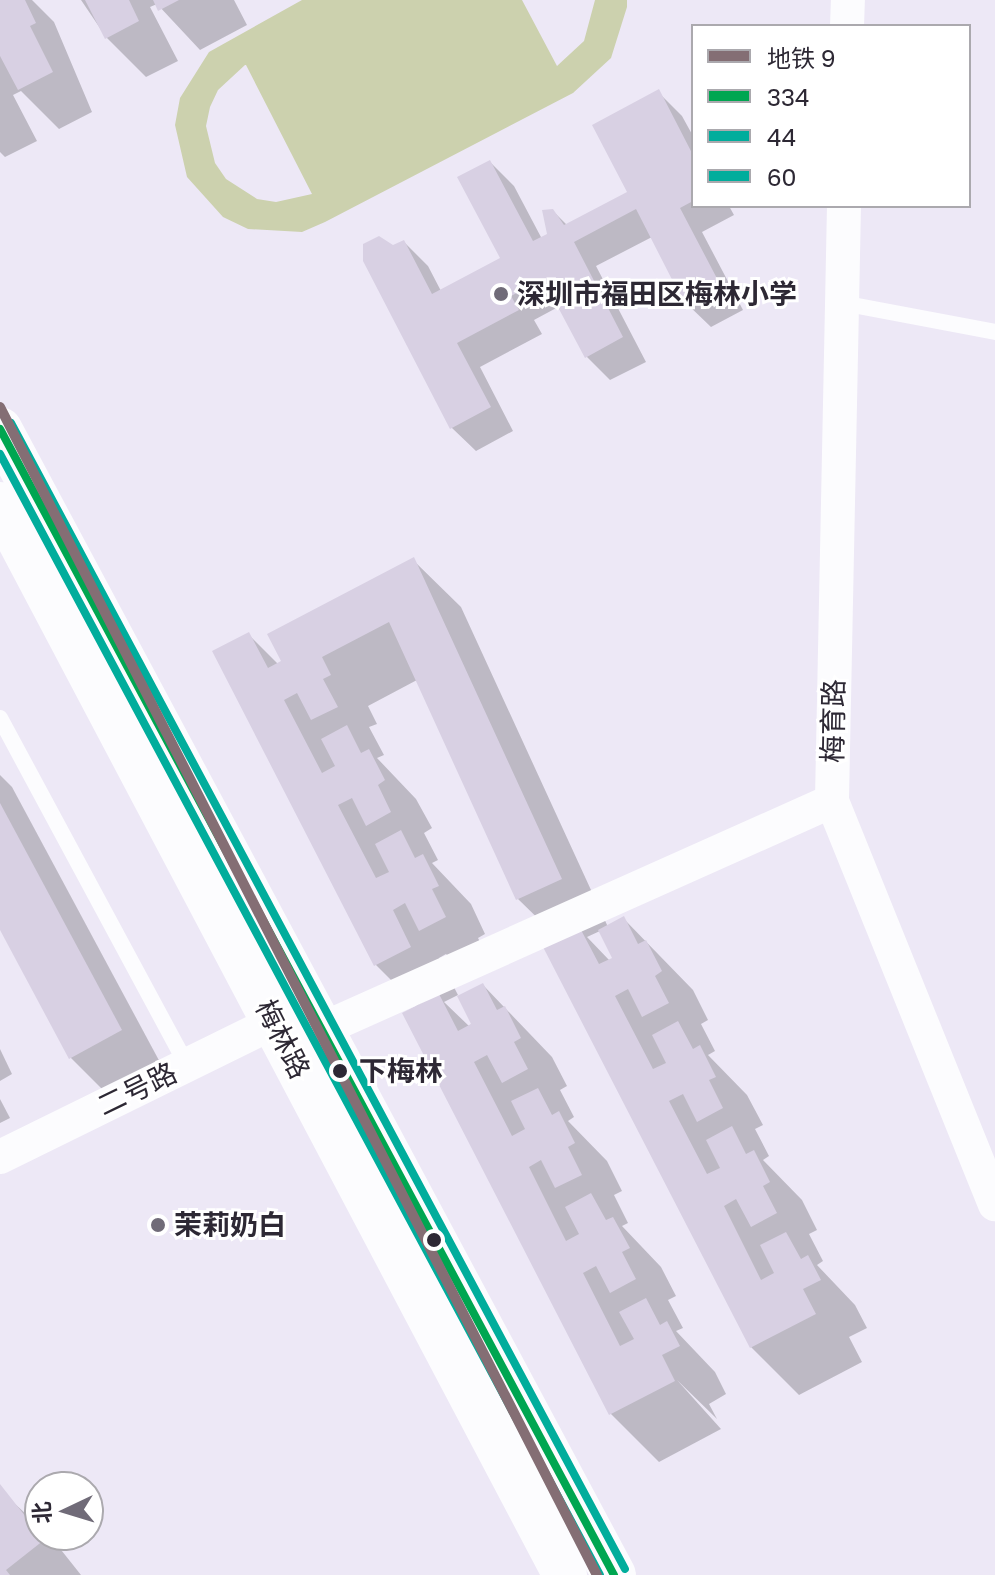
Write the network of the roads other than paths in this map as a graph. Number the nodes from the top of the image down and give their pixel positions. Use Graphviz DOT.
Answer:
graph roads {
  1 [pos="848,0"];
  2 [pos="847,24"];
  3 [pos="844,208"];
  4 [pos="842,303"];
  5 [pos="995,332"];
  6 [pos="0,429"];
  7 [pos="0,504"];
  8 [pos="0,718"];
  9 [pos="832,801"];
  10 [pos="274,1022"];
  11 [pos="318,1031"];
  12 [pos="187,1065"];
  13 [pos="0,1157"];
  14 [pos="995,1204"];
  15 [pos="565,1575"];
  16 [pos="614,1575"];
  1 -- 2 [label="street"];
  3 -- 4 [label="street, 梅育路"];
  4 -- 5 [label="lane"];
  4 -- 9 [label="street, 梅育路"];
  6 -- 11 [label="main road, 梅林路"];
  7 -- 10 [label="main road, 梅林路"];
  8 -- 12 [label="lane"];
  9 -- 11 [label="street"];
  9 -- 14 [label="street, 梅育路"];
  10 -- 12 [label="street, 二号路"];
  10 -- 15 [label="main road, 梅林路"];
  11 -- 16 [label="main road, 梅林路"];
  12 -- 13 [label="street, 二号路"];
}
